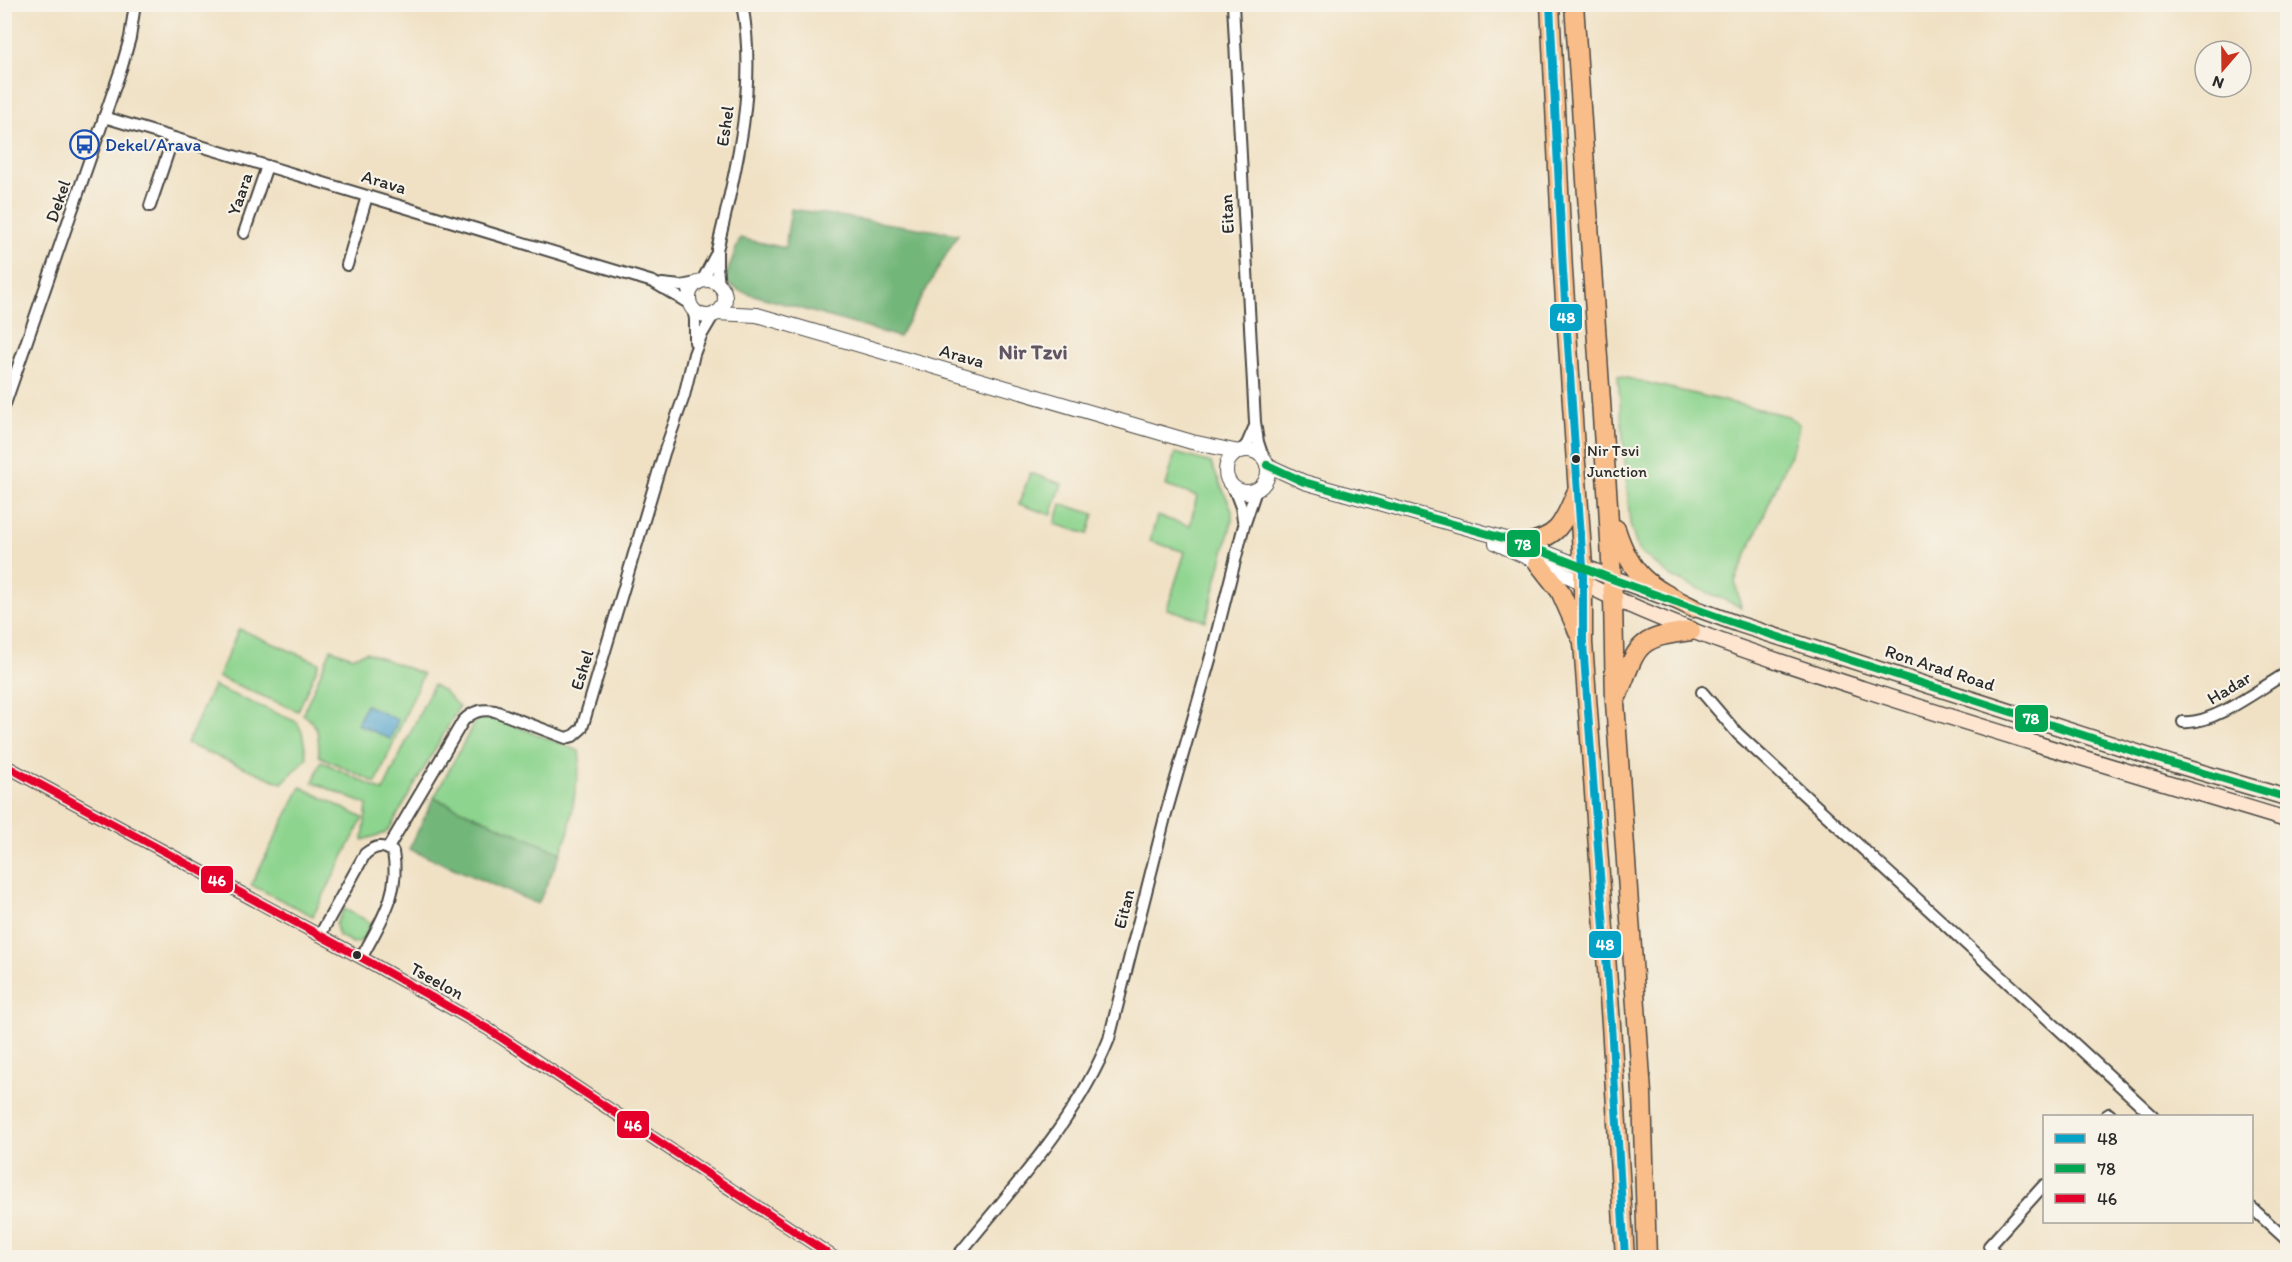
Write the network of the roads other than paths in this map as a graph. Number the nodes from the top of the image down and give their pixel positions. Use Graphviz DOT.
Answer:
graph roads {
  1 [pos="135,4"];
  2 [pos="742,4"];
  3 [pos="1233,4"];
  4 [pos="1550,4"];
  5 [pos="1574,4"];
  6 [pos="104,117"];
  7 [pos="173,138"];
  8 [pos="267,166"];
  9 [pos="367,196"];
  10 [pos="150,206"];
  11 [pos="244,233"];
  12 [pos="717,250"];
  13 [pos="347,265"];
  14 [pos="653,282"];
  15 [pos="699,282"];
  16 [pos="722,289"];
  17 [pos="692,306"];
  18 [pos="715,314"];
  19 [pos="757,315"];
  20 [pos="694,354"];
  21 [pos="4,407"];
  22 [pos="1255,422"];
  23 [pos="1192,442"];
  24 [pos="1240,451"];
  25 [pos="1265,461"];
  26 [pos="1230,480"];
  27 [pos="1304,482"];
  28 [pos="1258,488"];
  29 [pos="1578,489"];
  30 [pos="1608,504"];
  31 [pos="1455,525"];
  32 [pos="1243,530"];
  33 [pos="1524,544"];
  34 [pos="1538,563"];
  35 [pos="1583,575"];
  36 [pos="1612,579"];
  37 [pos="1613,598"];
  38 [pos="1693,608"];
  39 [pos="1691,631"];
  40 [pos="1583,643"];
  41 [pos="2288,672"];
  42 [pos="1702,692"];
  43 [pos="1615,702"];
  44 [pos="2183,722"];
  45 [pos="4,765"];
  46 [pos="2288,798"];
  47 [pos="2288,820"];
  48 [pos="388,848"];
  49 [pos="320,935"];
  50 [pos="362,957"];
  51 [pos="2152,1115"];
  52 [pos="2043,1186"];
  53 [pos="2253,1209"];
  54 [pos="2288,1241"];
  55 [pos="835,1257"];
  56 [pos="956,1257"];
  57 [pos="1625,1257"];
  58 [pos="1647,1257"];
  59 [pos="1999,1257"];
  1 -- 6 [label="street, Dekel"];
  2 -- 12 [label="street, Eshel"];
  3 -- 22 [label="street, Eitan"];
  4 -- 29 [label="highway"];
  5 -- 30 [label="highway"];
  6 -- 7 [label="street, Arava"];
  6 -- 21 [label="street, Dekel"];
  7 -- 8 [label="street, Arava"];
  7 -- 10 [label="street"];
  8 -- 9 [label="street, Arava"];
  8 -- 11 [label="street, Yaara"];
  9 -- 13 [label="street"];
  9 -- 14 [label="street, Arava"];
  12 -- 15 [label="street, Eshel"];
  12 -- 16 [label="street, Eshel"];
  14 -- 15 [label="street, Arava"];
  14 -- 17 [label="street, Arava"];
  15 -- 16 [label="street"];
  15 -- 17 [label="street"];
  16 -- 18 [label="street"];
  16 -- 19 [label="street, Arava"];
  17 -- 18 [label="street"];
  17 -- 20 [label="street, Eshel"];
  18 -- 19 [label="street, Arava"];
  18 -- 20 [label="street, Eshel"];
  19 -- 23 [label="street, Arava"];
  20 -- 48 [label="street, Eshel"];
  22 -- 24 [label="street, Eitan"];
  22 -- 25 [label="street, Eitan"];
  23 -- 24 [label="street, Arava"];
  23 -- 26 [label="street, Arava"];
  24 -- 25 [label="street"];
  24 -- 26 [label="street"];
  25 -- 27 [label="street"];
  25 -- 28 [label="street"];
  26 -- 28 [label="street"];
  26 -- 32 [label="street, Eitan"];
  27 -- 28 [label="street"];
  27 -- 31 [label="street"];
  28 -- 32 [label="street, Eitan"];
  29 -- 33 [label="highway"];
  29 -- 35 [label="highway"];
  30 -- 36 [label="highway"];
  30 -- 38 [label="highway"];
  31 -- 33 [label="street"];
  31 -- 34 [label="street"];
  32 -- 56 [label="street, Eitan"];
  33 -- 35 [label="street"];
  34 -- 35 [label="street"];
  34 -- 40 [label="highway"];
  35 -- 36 [label="main road, Ron Arad Road"];
  35 -- 37 [label="main road"];
  35 -- 40 [label="highway"];
  36 -- 37 [label="highway"];
  36 -- 38 [label="main road, Ron Arad Road"];
  37 -- 39 [label="main road"];
  37 -- 43 [label="highway"];
  38 -- 46 [label="main road, Ron Arad Road"];
  39 -- 43 [label="highway"];
  39 -- 47 [label="main road"];
  40 -- 57 [label="highway"];
  41 -- 44 [label="street, Hadar"];
  42 -- 51 [label="street"];
  43 -- 58 [label="highway"];
  45 -- 49 [label="street, Tseelon"];
  48 -- 49 [label="street"];
  48 -- 50 [label="street"];
  49 -- 50 [label="street, Tseelon"];
  50 -- 55 [label="street, Tseelon"];
  52 -- 59 [label="street"];
  53 -- 54 [label="street"];
}
